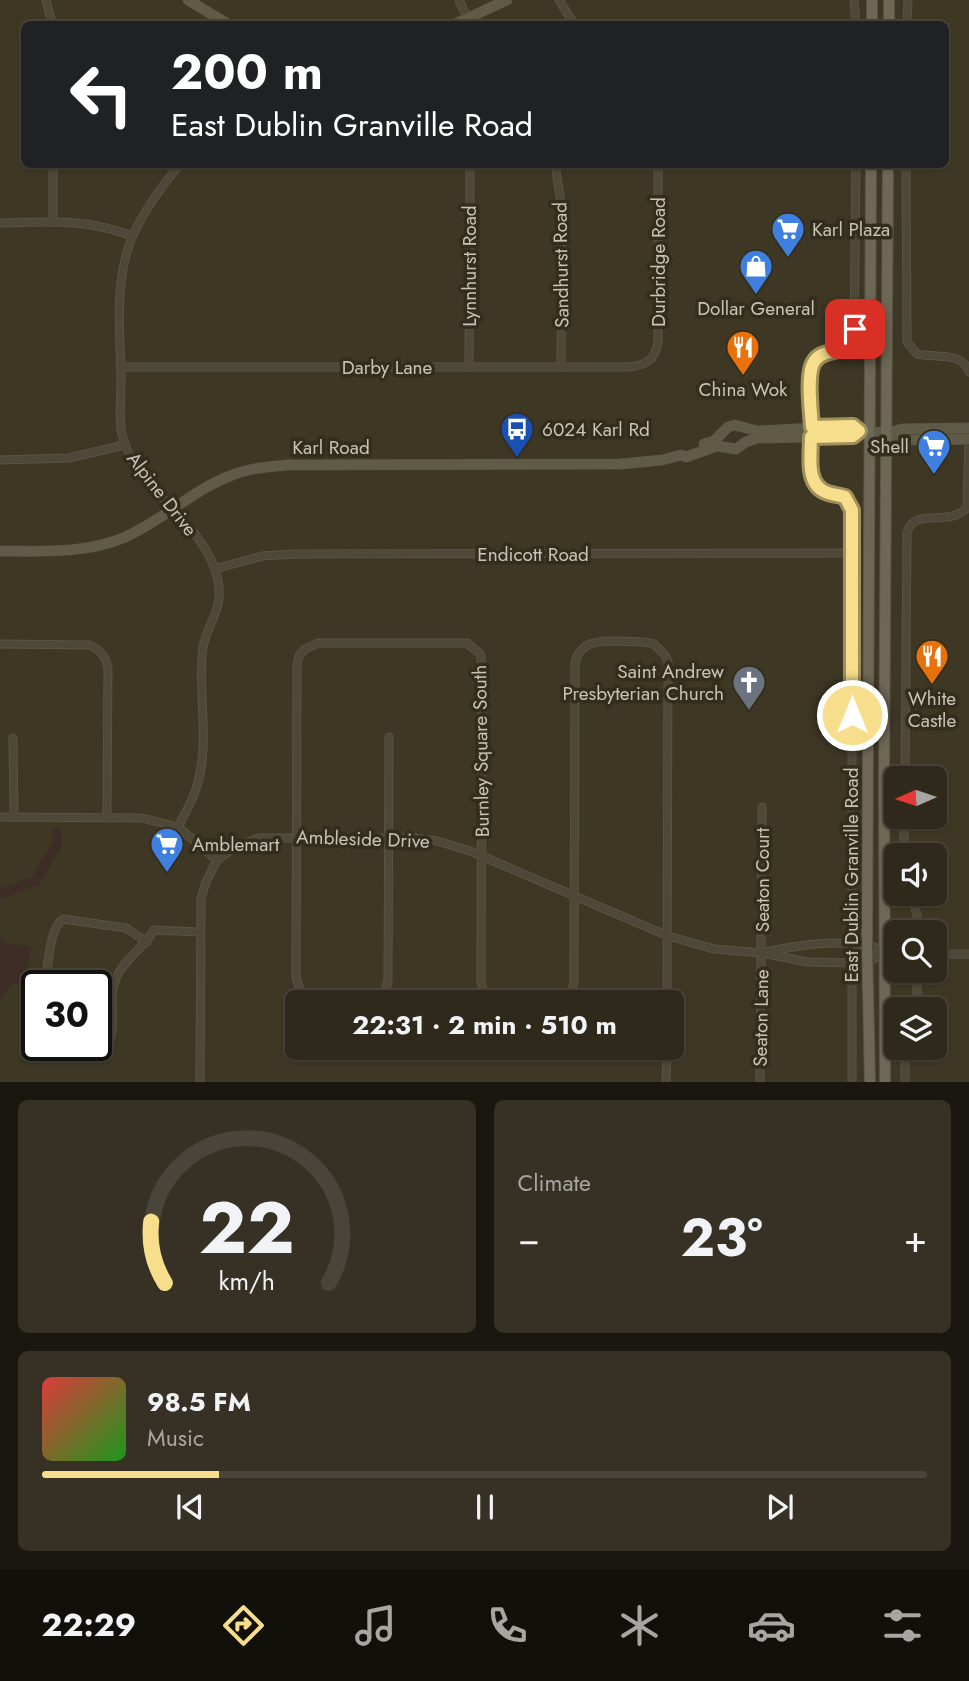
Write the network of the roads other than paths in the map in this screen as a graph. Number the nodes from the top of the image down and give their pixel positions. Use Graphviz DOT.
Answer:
graph roads {
  1 [pos="46,0"];
  2 [pos="188,0"];
  3 [pos="459,0"];
  4 [pos="506,0"];
  5 [pos="559,0"];
  6 [pos="854,0"];
  7 [pos="872,0"];
  8 [pos="889,0"];
  9 [pos="908,0"];
  10 [pos="468,19"];
  11 [pos="51,21"];
  12 [pos="223,21"];
  13 [pos="463,21"];
  14 [pos="573,21"];
  15 [pos="856,21"];
  16 [pos="872,21"];
  17 [pos="889,21"];
  18 [pos="907,21"];
  19 [pos="53,168"];
  20 [pos="177,168"];
  21 [pos="470,168"];
  22 [pos="556,168"];
  23 [pos="658,168"];
  24 [pos="856,168"];
  25 [pos="871,168"];
  26 [pos="888,168"];
  27 [pos="906,168"];
  28 [pos="53,222"];
  29 [pos="0,223"];
  30 [pos="132,236"];
  31 [pos="652,359"];
  32 [pos="120,367"];
  33 [pos="469,367"];
  34 [pos="561,367"];
  35 [pos="969,372"];
  36 [pos="969,425"];
  37 [pos="742,428"];
  38 [pos="864,431"];
  39 [pos="812,432"];
  40 [pos="723,433"];
  41 [pos="886,433"];
  42 [pos="969,439"];
  43 [pos="746,442"];
  44 [pos="124,445"];
  45 [pos="727,446"];
  46 [pos="681,455"];
  47 [pos="0,460"];
  48 [pos="173,510"];
  49 [pos="0,551"];
  50 [pos="852,553"];
  51 [pos="215,569"];
  52 [pos="0,644"];
  53 [pos="389,737"];
  54 [pos="13,738"];
  55 [pos="905,766"];
  56 [pos="762,807"];
  57 [pos="0,817"];
  58 [pos="14,817"];
  59 [pos="107,817"];
  60 [pos="178,827"];
  61 [pos="296,837"];
  62 [pos="390,837"];
  63 [pos="482,857"];
  64 [pos="218,860"];
  65 [pos="575,897"];
  66 [pos="890,920"];
  67 [pos="200,932"];
  68 [pos="667,936"];
  69 [pos="147,942"];
  70 [pos="851,944"];
  71 [pos="867,945"];
  72 [pos="884,951"];
  73 [pos="762,953"];
  74 [pos="947,954"];
  75 [pos="969,954"];
  76 [pos="884,955"];
  77 [pos="868,962"];
  78 [pos="851,963"];
  79 [pos="48,970"];
  80 [pos="889,983"];
  81 [pos="300,990"];
  82 [pos="385,990"];
  83 [pos="483,990"];
  84 [pos="572,990"];
  85 [pos="667,990"];
  86 [pos="112,991"];
  87 [pos="667,1060"];
  88 [pos="905,1060"];
  89 [pos="200,1082"];
  90 [pos="666,1082"];
  91 [pos="760,1082"];
  92 [pos="852,1082"];
  93 [pos="870,1082"];
  94 [pos="885,1082"];
  95 [pos="905,1082"];
  1 -- 11 [label="street"];
  2 -- 12 [label="street"];
  3 -- 10 [label="street"];
  4 -- 10 [label="street"];
  5 -- 14 [label="street"];
  6 -- 15 [label="street"];
  7 -- 16 [label="main road"];
  8 -- 17 [label="main road"];
  9 -- 18 [label="street"];
  10 -- 13 [label="street"];
  19 -- 28 [label="street"];
  20 -- 30 [label="street, Alpine Drive"];
  21 -- 33 [label="street, Lynnhurst Road"];
  22 -- 34 [label="street, Sandhurst Road"];
  23 -- 31 [label="street, Durbridge Road"];
  24 -- 39 [label="street, East Dublin Granville Road"];
  25 -- 38 [label="main road, East Dublin Granville Road"];
  26 -- 41 [label="main road, East Dublin Granville Road"];
  27 -- 35 [label="street"];
  28 -- 29 [label="street"];
  28 -- 30 [label="street"];
  30 -- 32 [label="street, Alpine Drive"];
  31 -- 34 [label="street, Darby Lane"];
  32 -- 33 [label="street, Darby Lane"];
  32 -- 44 [label="street, Alpine Drive"];
  33 -- 34 [label="street, Darby Lane"];
  36 -- 41 [label="street"];
  37 -- 39 [label="street"];
  37 -- 40 [label="street"];
  37 -- 43 [label="street"];
  38 -- 39 [label="street"];
  38 -- 41 [label="street"];
  38 -- 71 [label="main road, East Dublin Granville Road"];
  39 -- 43 [label="street"];
  39 -- 50 [label="street, East Dublin Granville Road"];
  40 -- 45 [label="street"];
  40 -- 46 [label="street, Karl Road"];
  41 -- 42 [label="street"];
  41 -- 66 [label="main road, East Dublin Granville Road"];
  42 -- 55 [label="street"];
  43 -- 45 [label="street"];
  44 -- 47 [label="street"];
  44 -- 48 [label="street, Alpine Drive"];
  45 -- 46 [label="street, Karl Road"];
  46 -- 48 [label="street, Karl Road"];
  48 -- 49 [label="street, Karl Road"];
  48 -- 51 [label="street, Alpine Drive"];
  50 -- 51 [label="street, Endicott Road"];
  50 -- 70 [label="street, East Dublin Granville Road"];
  51 -- 60 [label="street, Alpine Drive"];
  52 -- 59 [label="street"];
  53 -- 62 [label="street"];
  54 -- 58 [label="street"];
  56 -- 73 [label="street, Seaton Court"];
  57 -- 58 [label="street"];
  58 -- 59 [label="street"];
  59 -- 60 [label="street"];
  60 -- 64 [label="street"];
  61 -- 62 [label="street, Ambleside Drive"];
  61 -- 63 [label="street, Burnley Square South"];
  61 -- 64 [label="street, Ambleside Drive"];
  61 -- 81 [label="street"];
  62 -- 63 [label="street, Ambleside Drive"];
  62 -- 82 [label="street"];
  63 -- 65 [label="street, Ambleside Drive"];
  63 -- 83 [label="street, Burnley Square South"];
  64 -- 67 [label="street"];
  65 -- 68 [label="street, Ambleside Drive"];
  65 -- 68 [label="street"];
  65 -- 84 [label="street"];
  67 -- 69 [label="street"];
  67 -- 89 [label="street"];
  68 -- 73 [label="street, Ambleside Drive"];
  68 -- 85 [label="street"];
  69 -- 79 [label="street"];
  69 -- 86 [label="street"];
  70 -- 71 [label="street, Ambleside Drive"];
  70 -- 73 [label="street, Ambleside Drive"];
  70 -- 78 [label="street, East Dublin Granville Road"];
  71 -- 72 [label="street, Ambleside Drive"];
  71 -- 77 [label="main road, East Dublin Granville Road"];
  73 -- 78 [label="street, Ambleside Drive"];
  73 -- 91 [label="street, Seaton Lane"];
  74 -- 75 [label="street"];
  76 -- 77 [label="street, Ambleside Drive"];
  77 -- 78 [label="street, Ambleside Drive"];
  77 -- 93 [label="main road, East Dublin Granville Road"];
  78 -- 92 [label="street, East Dublin Granville Road"];
  80 -- 94 [label="main road, East Dublin Granville Road"];
  87 -- 90 [label="street"];
  88 -- 95 [label="street"];
}
